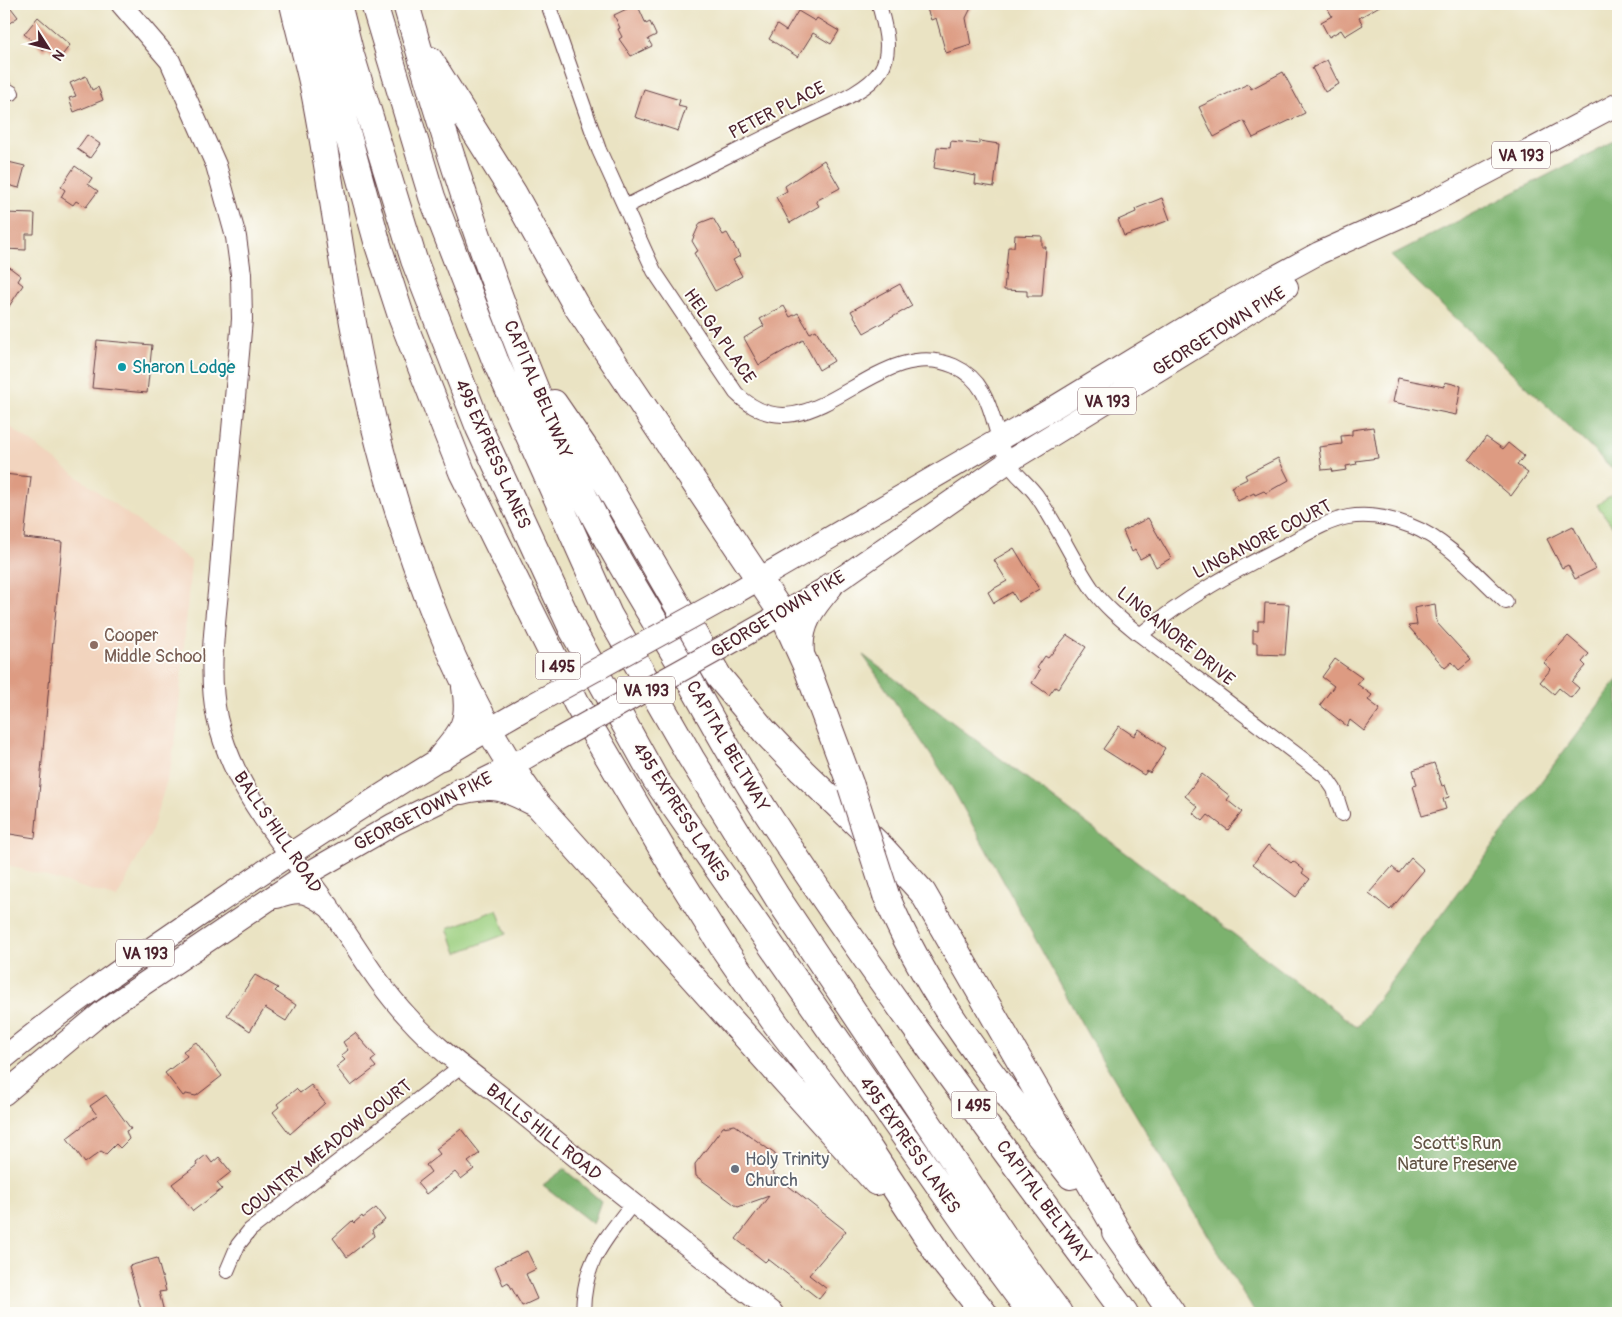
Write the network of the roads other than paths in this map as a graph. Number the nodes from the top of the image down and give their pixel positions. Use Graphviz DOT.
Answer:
graph roads {
  1 [pos="121,4"];
  2 [pos="293,4"];
  3 [pos="312,4"];
  4 [pos="338,4"];
  5 [pos="374,4"];
  6 [pos="407,4"];
  7 [pos="548,4"];
  8 [pos="878,4"];
  9 [pos="1618,104"];
  10 [pos="625,208"];
  11 [pos="1395,220"];
  12 [pos="520,352"];
  13 [pos="1001,439"];
  14 [pos="1008,462"];
  15 [pos="758,579"];
  16 [pos="830,586"];
  17 [pos="1506,602"];
  18 [pos="783,615"];
  19 [pos="1140,635"];
  20 [pos="801,654"];
  21 [pos="462,674"];
  22 [pos="490,729"];
  23 [pos="441,757"];
  24 [pos="510,767"];
  25 [pos="461,791"];
  26 [pos="537,804"];
  27 [pos="1342,814"];
  28 [pos="289,854"];
  29 [pos="305,875"];
  30 [pos="260,904"];
  31 [pos="328,906"];
  32 [pos="4,1058"];
  33 [pos="461,1066"];
  34 [pos="4,1094"];
  35 [pos="632,1204"];
  36 [pos="1126,1246"];
  37 [pos="942,1260"];
  38 [pos="228,1271"];
  39 [pos="583,1313"];
  40 [pos="773,1313"];
  41 [pos="984,1313"];
  42 [pos="1030,1313"];
  43 [pos="1059,1313"];
  44 [pos="1125,1313"];
  45 [pos="1172,1313"];
  1 -- 28 [label="street, BALLS HILL ROAD"];
  2 -- 21 [label="highway"];
  3 -- 37 [label="highway, I 495"];
  4 -- 42 [label="highway, 495 EXPRESS LANES"];
  5 -- 43 [label="highway, 495 EXPRESS LANES"];
  6 -- 12 [label="highway, CAPITAL BELTWAY / I 495"];
  6 -- 15 [label="highway"];
  7 -- 10 [label="street, HELGA PLACE"];
  8 -- 10 [label="street, PETER PLACE"];
  9 -- 11 [label="main road, GEORGETOWN PIKE / VA 193"];
  10 -- 13 [label="street, HELGA PLACE"];
  11 -- 13 [label="main road, GEORGETOWN PIKE / VA 193"];
  11 -- 14 [label="main road, GEORGETOWN PIKE / VA 193"];
  12 -- 36 [label="highway"];
  12 -- 44 [label="highway, CAPITAL BELTWAY / I 495"];
  13 -- 14 [label="street, HELGA PLACE"];
  13 -- 15 [label="main road, GEORGETOWN PIKE"];
  14 -- 16 [label="main road, GEORGETOWN PIKE / VA 193"];
  14 -- 19 [label="street, LINGANORE DRIVE"];
  15 -- 18 [label="highway"];
  15 -- 22 [label="main road, GEORGETOWN PIKE, bridge"];
  16 -- 18 [label="main road, GEORGETOWN PIKE / VA 193"];
  16 -- 20 [label="highway"];
  17 -- 19 [label="street, LINGANORE COURT"];
  18 -- 20 [label="highway"];
  18 -- 24 [label="main road, GEORGETOWN PIKE / VA 193, bridge"];
  19 -- 27 [label="street, LINGANORE DRIVE"];
  20 -- 36 [label="highway, bridge"];
  21 -- 22 [label="highway"];
  21 -- 23 [label="highway"];
  22 -- 23 [label="main road, GEORGETOWN PIKE"];
  22 -- 24 [label="highway"];
  23 -- 28 [label="main road, GEORGETOWN PIKE / VA 193"];
  24 -- 25 [label="main road, GEORGETOWN PIKE / VA 193"];
  24 -- 26 [label="highway"];
  25 -- 26 [label="highway"];
  25 -- 29 [label="main road, GEORGETOWN PIKE / VA 193"];
  26 -- 37 [label="highway"];
  28 -- 29 [label="street, BALLS HILL ROAD"];
  28 -- 32 [label="main road, GEORGETOWN PIKE / VA 193"];
  29 -- 30 [label="main road, GEORGETOWN PIKE / VA 193"];
  29 -- 31 [label="street, BALLS HILL ROAD"];
  30 -- 31 [label="main road"];
  30 -- 34 [label="main road, GEORGETOWN PIKE / VA 193"];
  31 -- 33 [label="street, BALLS HILL ROAD"];
  33 -- 35 [label="street, BALLS HILL ROAD"];
  33 -- 38 [label="street, COUNTRY MEADOW COURT"];
  35 -- 39 [label="street"];
  35 -- 40 [label="street, BALLS HILL ROAD"];
  36 -- 45 [label="highway"];
  37 -- 41 [label="highway, I 495"];
}
